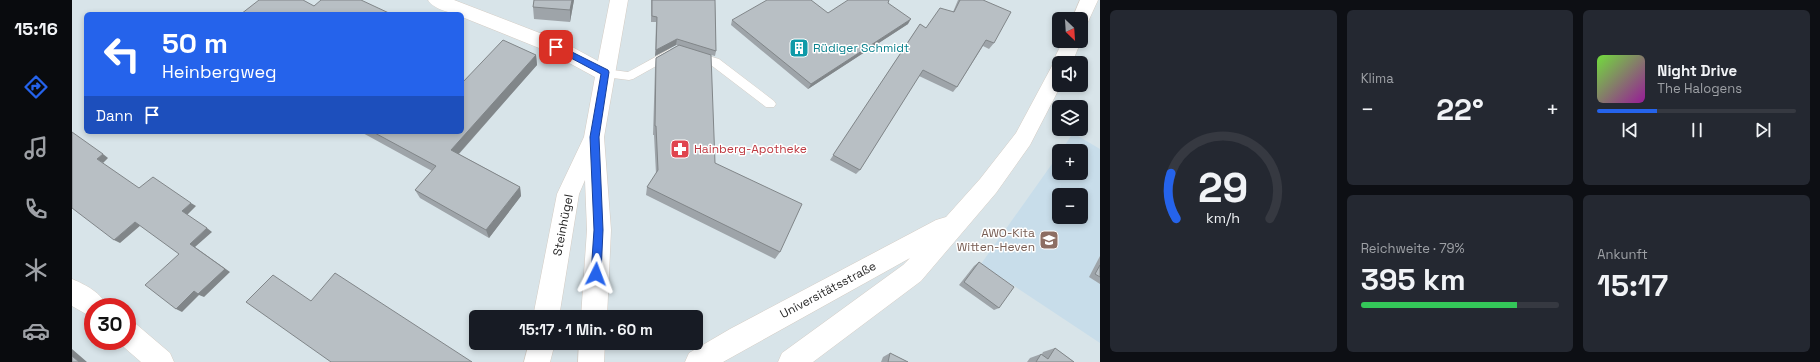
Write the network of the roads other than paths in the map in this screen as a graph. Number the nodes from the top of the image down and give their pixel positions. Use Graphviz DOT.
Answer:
graph roads {
  1 [pos="437,0"];
  2 [pos="620,0"];
  3 [pos="1090,0"];
  4 [pos="1084,12"];
  5 [pos="605,72"];
  6 [pos="1052,83"];
  7 [pos="770,104"];
  8 [pos="594,137"];
  9 [pos="959,219"];
  10 [pos="72,291"];
  11 [pos="84,300"];
  12 [pos="547,310"];
  13 [pos="594,310"];
  14 [pos="136,341"];
  15 [pos="540,350"];
  16 [pos="592,350"];
  17 [pos="161,362"];
  18 [pos="537,362"];
  19 [pos="591,362"];
  20 [pos="698,362"];
  21 [pos="791,362"];
  1 -- 5 [label="street"];
  2 -- 5 [label="street, Steinhügel"];
  3 -- 4 [label="street"];
  5 -- 7 [label="lane"];
  5 -- 8 [label="street, Steinhügel"];
  6 -- 9 [label="street, Universitätsstraße"];
  8 -- 12 [label="street, Steinhügel"];
  8 -- 13 [label="street, Steinhügel"];
  9 -- 20 [label="street, Universitätsstraße"];
  9 -- 21 [label="street, Universitätsstraße"];
  10 -- 11 [label="street"];
  14 -- 17 [label="street"];
  15 -- 18 [label="street"];
  16 -- 19 [label="street"];
}
